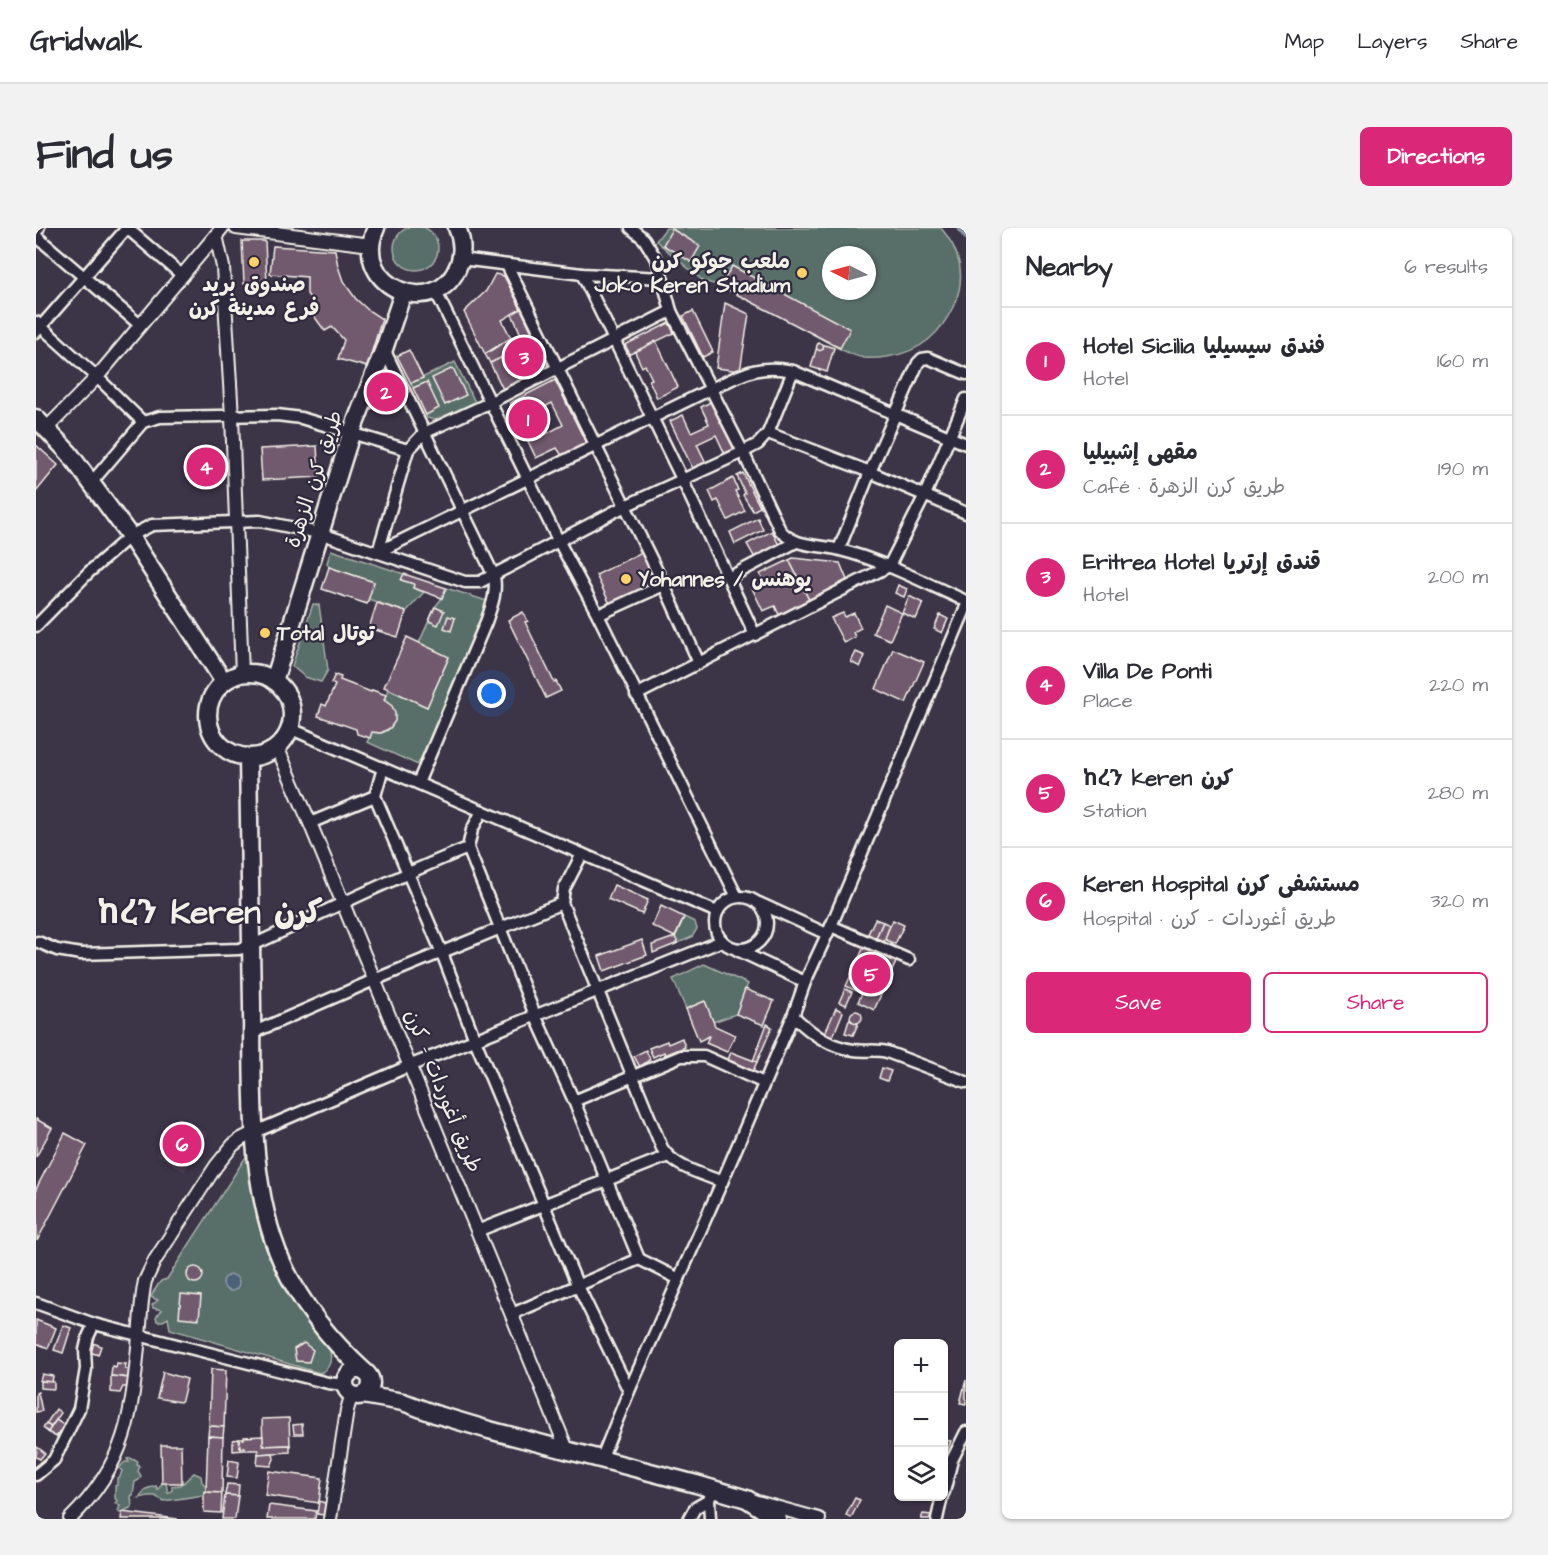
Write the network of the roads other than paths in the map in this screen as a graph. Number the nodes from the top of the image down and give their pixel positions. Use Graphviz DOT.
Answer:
graph roads {
  1 [pos="127,228"];
  2 [pos="236,228"];
  3 [pos="375,228"];
  4 [pos="457,228"];
  5 [pos="631,228"];
  6 [pos="649,228"];
  7 [pos="219,231"];
  8 [pos="36,236"];
  9 [pos="644,239"];
  10 [pos="371,245"];
  11 [pos="461,259"];
  12 [pos="507,265"];
  13 [pos="582,274"];
  14 [pos="183,276"];
  15 [pos="85,277"];
  16 [pos="662,278"];
  17 [pos="435,290"];
  18 [pos="403,292"];
  19 [pos="671,311"];
  20 [pos="141,325"];
  21 [pos="38,327"];
  22 [pos="612,339"];
  23 [pos="384,349"];
  24 [pos="557,368"];
  25 [pos="793,371"];
  26 [pos="966,374"];
  27 [pos="97,377"];
  28 [pos="711,389"];
  29 [pos="966,399"];
  30 [pos="489,403"];
  31 [pos="895,415"];
  32 [pos="232,417"];
  33 [pos="652,418"];
  34 [pos="143,422"];
  35 [pos="42,423"];
  36 [pos="424,433"];
  37 [pos="768,433"];
  38 [pos="351,434"];
  39 [pos="950,437"];
  40 [pos="966,444"];
  41 [pos="596,445"];
  42 [pos="408,450"];
  43 [pos="743,452"];
  44 [pos="870,472"];
  45 [pos="527,478"];
  46 [pos="682,479"];
  47 [pos="91,483"];
  48 [pos="925,495"];
  49 [pos="626,506"];
  50 [pos="462,510"];
  51 [pos="966,513"];
  52 [pos="235,522"];
  53 [pos="319,533"];
  54 [pos="130,536"];
  55 [pos="558,540"];
  56 [pos="796,542"];
  57 [pos="840,549"];
  58 [pos="378,552"];
  59 [pos="889,566"];
  60 [pos="494,576"];
  61 [pos="728,578"];
  62 [pos="664,585"];
  63 [pos="966,601"];
  64 [pos="966,607"];
  65 [pos="598,615"];
  66 [pos="36,626"];
  67 [pos="755,636"];
  68 [pos="699,663"];
  69 [pos="243,674"];
  70 [pos="274,681"];
  71 [pos="224,682"];
  72 [pos="636,695"];
  73 [pos="290,728"];
  74 [pos="277,747"];
  75 [pos="248,757"];
  76 [pos="383,768"];
  77 [pos="418,783"];
  78 [pos="375,796"];
  79 [pos="482,811"];
  80 [pos="310,823"];
  81 [pos="468,848"];
  82 [pos="582,854"];
  83 [pos="407,872"];
  84 [pos="738,897"];
  85 [pos="754,900"];
  86 [pos="561,903"];
  87 [pos="343,904"];
  88 [pos="717,912"];
  89 [pos="502,928"];
  90 [pos="829,930"];
  91 [pos="38,942"];
  92 [pos="722,942"];
  93 [pos="251,946"];
  94 [pos="734,948"];
  95 [pos="442,953"];
  96 [pos="909,960"];
  97 [pos="374,980"];
  98 [pos="805,982"];
  99 [pos="597,990"];
  100 [pos="535,1015"];
  101 [pos="793,1016"];
  102 [pos="252,1033"];
  103 [pos="475,1040"];
  104 [pos="409,1066"];
  105 [pos="633,1076"];
  106 [pos="966,1082"];
  107 [pos="764,1083"];
  108 [pos="574,1101"];
  109 [pos="255,1132"];
  110 [pos="668,1156"];
  111 [pos="607,1181"];
  112 [pos="722,1182"];
  113 [pos="545,1206"];
  114 [pos="477,1231"];
  115 [pos="639,1259"];
  116 [pos="679,1279"];
  117 [pos="577,1284"];
  118 [pos="36,1303"];
  119 [pos="512,1314"];
  120 [pos="94,1324"];
  121 [pos="140,1335"];
  122 [pos="342,1351"];
  123 [pos="367,1374"];
  124 [pos="352,1389"];
  125 [pos="629,1391"];
  126 [pos="403,1402"];
  127 [pos="964,1439"];
  128 [pos="568,1452"];
  129 [pos="601,1460"];
  130 [pos="36,1475"];
  131 [pos="948,1476"];
  132 [pos="711,1495"];
  133 [pos="747,1499"];
  134 [pos="941,1501"];
  135 [pos="70,1519"];
  136 [pos="330,1519"];
  137 [pos="689,1519"];
  138 [pos="710,1519"];
  139 [pos="777,1519"];
  140 [pos="819,1519"];
  141 [pos="936,1519"];
  1 -- 14 [label="street"];
  1 -- 15 [label="street"];
  2 -- 10 [label="street"];
  3 -- 10 [label="main road"];
  4 -- 11 [label="main road"];
  5 -- 9 [label="street"];
  6 -- 9 [label="street"];
  7 -- 14 [label="street"];
  7 -- 32 [label="street"];
  8 -- 15 [label="street"];
  9 -- 16 [label="street"];
  10 -- 18 [label="main road"];
  11 -- 12 [label="street"];
  11 -- 17 [label="main road"];
  12 -- 13 [label="street"];
  12 -- 24 [label="street"];
  13 -- 16 [label="street"];
  13 -- 22 [label="street"];
  14 -- 20 [label="street"];
  15 -- 20 [label="street"];
  15 -- 21 [label="street"];
  16 -- 19 [label="street"];
  17 -- 18 [label="main road"];
  17 -- 30 [label="street"];
  18 -- 23 [label="main road, طريق كرن الزهرة"];
  19 -- 22 [label="street"];
  19 -- 28 [label="street"];
  20 -- 27 [label="street"];
  21 -- 27 [label="street"];
  22 -- 24 [label="street"];
  22 -- 33 [label="street"];
  23 -- 36 [label="street"];
  23 -- 38 [label="main road, طريق كرن الزهرة"];
  24 -- 30 [label="street"];
  24 -- 41 [label="street"];
  25 -- 28 [label="street"];
  25 -- 31 [label="street"];
  25 -- 37 [label="street"];
  26 -- 31 [label="street"];
  27 -- 34 [label="street"];
  27 -- 35 [label="street"];
  28 -- 33 [label="street"];
  28 -- 43 [label="street"];
  29 -- 39 [label="street"];
  30 -- 36 [label="street"];
  30 -- 45 [label="street"];
  31 -- 39 [label="street"];
  31 -- 44 [label="street"];
  32 -- 34 [label="street"];
  32 -- 38 [label="street"];
  32 -- 52 [label="street"];
  33 -- 41 [label="street"];
  33 -- 46 [label="street"];
  34 -- 47 [label="street"];
  35 -- 47 [label="main road"];
  36 -- 42 [label="street"];
  36 -- 50 [label="street"];
  37 -- 43 [label="street"];
  37 -- 44 [label="street"];
  38 -- 42 [label="street"];
  38 -- 53 [label="main road, طريق كرن الزهرة"];
  39 -- 40 [label="street"];
  39 -- 48 [label="street"];
  41 -- 45 [label="street"];
  41 -- 49 [label="street"];
  42 -- 58 [label="street"];
  43 -- 46 [label="street"];
  43 -- 56 [label="street"];
  44 -- 48 [label="street"];
  44 -- 57 [label="street"];
  45 -- 50 [label="street"];
  45 -- 55 [label="street"];
  46 -- 49 [label="street"];
  46 -- 61 [label="street"];
  47 -- 54 [label="main road"];
  48 -- 51 [label="street"];
  48 -- 59 [label="street"];
  49 -- 55 [label="street"];
  49 -- 62 [label="street"];
  50 -- 58 [label="street"];
  50 -- 60 [label="street"];
  52 -- 53 [label="street"];
  52 -- 54 [label="street"];
  52 -- 69 [label="street"];
  53 -- 58 [label="street"];
  53 -- 70 [label="main road, طريق كرن الزهرة"];
  54 -- 66 [label="street"];
  54 -- 71 [label="main road"];
  55 -- 60 [label="street"];
  55 -- 65 [label="street"];
  56 -- 57 [label="street"];
  56 -- 61 [label="street"];
  57 -- 59 [label="street"];
  58 -- 60 [label="street"];
  59 -- 63 [label="street"];
  59 -- 67 [label="street"];
  60 -- 77 [label="street"];
  61 -- 67 [label="street"];
  62 -- 65 [label="street"];
  62 -- 68 [label="street"];
  64 -- 90 [label="street"];
  65 -- 72 [label="street"];
  67 -- 68 [label="street"];
  68 -- 72 [label="street"];
  69 -- 70 [label="main road"];
  69 -- 71 [label="main road"];
  70 -- 73 [label="main road"];
  71 -- 75 [label="main road"];
  72 -- 84 [label="street"];
  73 -- 74 [label="main road"];
  73 -- 76 [label="street"];
  74 -- 75 [label="main road"];
  74 -- 80 [label="street, طريق أغوردات - كرن"];
  75 -- 93 [label="main road"];
  76 -- 77 [label="street"];
  76 -- 78 [label="street"];
  77 -- 79 [label="street"];
  78 -- 80 [label="street"];
  78 -- 83 [label="street"];
  79 -- 81 [label="street"];
  79 -- 82 [label="street"];
  80 -- 87 [label="street, طريق أغوردات - كرن"];
  81 -- 83 [label="street"];
  81 -- 89 [label="street"];
  82 -- 86 [label="street"];
  82 -- 88 [label="street"];
  83 -- 87 [label="street"];
  83 -- 95 [label="street"];
  84 -- 85 [label="street"];
  84 -- 88 [label="street"];
  85 -- 90 [label="street"];
  85 -- 94 [label="street"];
  86 -- 89 [label="street"];
  86 -- 99 [label="street"];
  87 -- 93 [label="street"];
  87 -- 97 [label="street, طريق أغوردات - كرن"];
  88 -- 92 [label="street"];
  89 -- 95 [label="street"];
  89 -- 100 [label="street"];
  90 -- 96 [label="street"];
  90 -- 98 [label="street"];
  91 -- 93 [label="street"];
  92 -- 94 [label="street"];
  92 -- 99 [label="street"];
  93 -- 102 [label="main road"];
  94 -- 98 [label="street"];
  95 -- 97 [label="street"];
  95 -- 103 [label="street"];
  97 -- 102 [label="street"];
  97 -- 104 [label="street, طريق أغوردات - كرن"];
  98 -- 101 [label="street"];
  99 -- 100 [label="street"];
  99 -- 105 [label="street"];
  100 -- 103 [label="street"];
  100 -- 108 [label="street"];
  101 -- 106 [label="street"];
  101 -- 107 [label="street"];
  102 -- 109 [label="main road"];
  103 -- 104 [label="street"];
  103 -- 113 [label="street"];
  104 -- 109 [label="street"];
  104 -- 114 [label="street, طريق أغوردات - كرن"];
  105 -- 107 [label="street"];
  105 -- 108 [label="street"];
  105 -- 110 [label="street"];
  107 -- 112 [label="street"];
  108 -- 111 [label="street"];
  109 -- 121 [label="street"];
  109 -- 122 [label="main road"];
  110 -- 111 [label="street"];
  110 -- 112 [label="street"];
  111 -- 113 [label="street"];
  111 -- 115 [label="street"];
  112 -- 116 [label="street"];
  113 -- 114 [label="street"];
  113 -- 117 [label="street"];
  114 -- 119 [label="street, طريق أغوردات - كرن"];
  115 -- 116 [label="street"];
  115 -- 117 [label="street"];
  116 -- 125 [label="street"];
  117 -- 119 [label="street"];
  117 -- 125 [label="street"];
  118 -- 120 [label="street"];
  119 -- 128 [label="street, طريق أغوردات - كرن"];
  120 -- 121 [label="street"];
  120 -- 130 [label="street"];
  121 -- 124 [label="street"];
  121 -- 135 [label="street"];
  122 -- 123 [label="main road"];
  122 -- 124 [label="main road"];
  123 -- 124 [label="main road"];
  123 -- 126 [label="main road"];
  124 -- 126 [label="main road"];
  124 -- 136 [label="street"];
  125 -- 129 [label="street"];
  126 -- 128 [label="main road"];
  127 -- 131 [label="street"];
  128 -- 129 [label="main road"];
  129 -- 132 [label="main road"];
  132 -- 133 [label="main road"];
  132 -- 137 [label="street"];
  132 -- 138 [label="street"];
  133 -- 139 [label="main road"];
  133 -- 140 [label="street"];
  134 -- 141 [label="street"];
}
